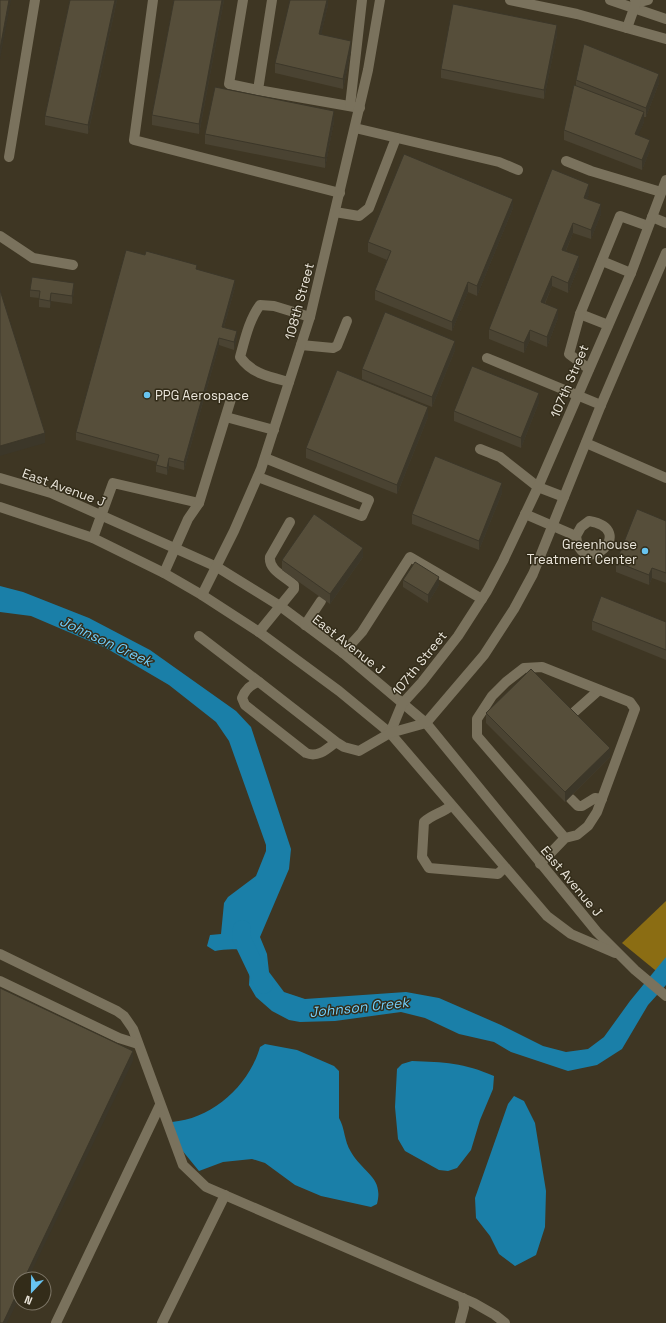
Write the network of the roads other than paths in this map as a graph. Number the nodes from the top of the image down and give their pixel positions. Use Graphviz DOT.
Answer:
graph roads {
  1 [pos="35,0"];
  2 [pos="153,0"];
  3 [pos="243,0"];
  4 [pos="272,0"];
  5 [pos="362,0"];
  6 [pos="380,0"];
  7 [pos="510,0"];
  8 [pos="610,0"];
  9 [pos="648,0"];
  10 [pos="549,4"];
  11 [pos="635,4"];
  12 [pos="666,19"];
  13 [pos="627,28"];
  14 [pos="666,39"];
  15 [pos="258,90"];
  16 [pos="355,107"];
  17 [pos="355,128"];
  18 [pos="396,138"];
  19 [pos="9,157"];
  20 [pos="566,161"];
  21 [pos="518,170"];
  22 [pos="666,180"];
  23 [pos="661,192"];
  24 [pos="340,193"];
  25 [pos="335,212"];
  26 [pos="650,222"];
  27 [pos="666,223"];
  28 [pos="0,236"];
  29 [pos="666,253"];
  30 [pos="602,262"];
  31 [pos="73,265"];
  32 [pos="631,272"];
  33 [pos="580,314"];
  34 [pos="310,317"];
  35 [pos="347,321"];
  36 [pos="608,325"];
  37 [pos="301,345"];
  38 [pos="487,358"];
  39 [pos="589,369"];
  40 [pos="289,382"];
  41 [pos="577,395"];
  42 [pos="231,399"];
  43 [pos="601,405"];
  44 [pos="226,417"];
  45 [pos="274,430"];
  46 [pos="586,444"];
  47 [pos="480,449"];
  48 [pos="265,458"];
  49 [pos="258,477"];
  50 [pos="0,478"];
  51 [pos="666,478"];
  52 [pos="538,487"];
  53 [pos="564,497"];
  54 [pos="199,503"];
  55 [pos="0,507"];
  56 [pos="101,514"];
  57 [pos="525,514"];
  58 [pos="290,522"];
  59 [pos="552,526"];
  60 [pos="576,536"];
  61 [pos="93,538"];
  62 [pos="175,548"];
  63 [pos="217,567"];
  64 [pos="164,573"];
  65 [pos="202,595"];
  66 [pos="482,599"];
  67 [pos="321,601"];
  68 [pos="280,606"];
  69 [pos="305,625"];
  70 [pos="259,632"];
  71 [pos="199,636"];
  72 [pos="343,653"];
  73 [pos="259,682"];
  74 [pos="599,690"];
  75 [pos="402,704"];
  76 [pos="572,714"];
  77 [pos="426,724"];
  78 [pos="390,733"];
  79 [pos="336,742"];
  80 [pos="571,799"];
  81 [pos="602,799"];
  82 [pos="451,806"];
  83 [pos="566,838"];
  84 [pos="540,864"];
  85 [pos="504,868"];
  86 [pos="0,954"];
  87 [pos="619,955"];
  88 [pos="0,981"];
  89 [pos="666,996"];
  90 [pos="138,1044"];
  91 [pos="160,1105"];
  92 [pos="225,1195"];
  93 [pos="463,1298"];
  94 [pos="56,1323"];
  95 [pos="162,1323"];
  96 [pos="460,1323"];
  97 [pos="505,1323"];
  1 -- 19 [label="street"];
  2 -- 24 [label="street"];
  3 -- 15 [label="street"];
  4 -- 15 [label="street"];
  5 -- 16 [label="street"];
  6 -- 16 [label="street, 108th Street"];
  7 -- 10 [label="street"];
  8 -- 11 [label="street"];
  9 -- 11 [label="street"];
  10 -- 13 [label="street"];
  11 -- 12 [label="street"];
  11 -- 13 [label="street"];
  13 -- 14 [label="street"];
  15 -- 16 [label="street"];
  16 -- 17 [label="street, 108th Street"];
  17 -- 18 [label="street"];
  17 -- 24 [label="street, 108th Street"];
  18 -- 21 [label="street"];
  18 -- 25 [label="street"];
  20 -- 23 [label="street"];
  22 -- 23 [label="street, 107th Street"];
  23 -- 26 [label="street, 107th Street"];
  24 -- 25 [label="street, 108th Street"];
  25 -- 34 [label="street, 108th Street"];
  26 -- 27 [label="street"];
  26 -- 30 [label="street"];
  26 -- 32 [label="street, 107th Street"];
  28 -- 31 [label="street"];
  29 -- 43 [label="street"];
  30 -- 32 [label="street"];
  30 -- 33 [label="street"];
  32 -- 36 [label="street, 107th Street"];
  33 -- 36 [label="street"];
  33 -- 39 [label="street"];
  34 -- 37 [label="street, 108th Street"];
  34 -- 40 [label="street"];
  35 -- 37 [label="street"];
  36 -- 39 [label="street, 107th Street"];
  37 -- 40 [label="street, 108th Street"];
  38 -- 41 [label="street"];
  39 -- 41 [label="street, 107th Street"];
  40 -- 45 [label="street, 108th Street"];
  41 -- 43 [label="street"];
  41 -- 52 [label="street, 107th Street"];
  42 -- 44 [label="street"];
  43 -- 46 [label="street"];
  44 -- 45 [label="street"];
  44 -- 54 [label="street"];
  45 -- 48 [label="street, 108th Street"];
  46 -- 51 [label="street"];
  46 -- 53 [label="street"];
  47 -- 52 [label="street"];
  48 -- 49 [label="street, 108th Street"];
  48 -- 49 [label="street"];
  49 -- 63 [label="street, 108th Street"];
  50 -- 56 [label="street, East Avenue J"];
  52 -- 53 [label="street"];
  52 -- 57 [label="street, 107th Street"];
  53 -- 59 [label="street"];
  54 -- 56 [label="street"];
  54 -- 62 [label="street"];
  55 -- 61 [label="street, East Avenue J"];
  56 -- 61 [label="street"];
  56 -- 62 [label="street, East Avenue J"];
  57 -- 59 [label="street"];
  57 -- 66 [label="street, 107th Street"];
  58 -- 68 [label="street"];
  59 -- 60 [label="street"];
  59 -- 77 [label="street"];
  61 -- 64 [label="street, East Avenue J"];
  62 -- 63 [label="street, East Avenue J"];
  62 -- 64 [label="street"];
  63 -- 65 [label="street, 108th Street"];
  63 -- 68 [label="street, East Avenue J"];
  64 -- 65 [label="street, East Avenue J"];
  65 -- 70 [label="street, East Avenue J"];
  66 -- 72 [label="street"];
  66 -- 75 [label="street, 107th Street"];
  67 -- 69 [label="street"];
  68 -- 69 [label="street, East Avenue J"];
  68 -- 70 [label="street"];
  69 -- 72 [label="street, East Avenue J"];
  70 -- 78 [label="street, East Avenue J"];
  71 -- 73 [label="street"];
  72 -- 75 [label="street, East Avenue J"];
  73 -- 79 [label="street"];
  73 -- 79 [label="street"];
  74 -- 76 [label="street"];
  74 -- 81 [label="street"];
  74 -- 83 [label="street"];
  75 -- 77 [label="street, East Avenue J"];
  75 -- 78 [label="street, 107th Street"];
  77 -- 78 [label="street"];
  77 -- 84 [label="street, East Avenue J"];
  78 -- 79 [label="street"];
  78 -- 82 [label="street, East Avenue J"];
  80 -- 81 [label="street"];
  81 -- 83 [label="street"];
  82 -- 85 [label="street, East Avenue J"];
  82 -- 85 [label="street"];
  83 -- 84 [label="street"];
  84 -- 87 [label="street, East Avenue J"];
  85 -- 87 [label="street, East Avenue J"];
  86 -- 90 [label="street"];
  87 -- 89 [label="street, East Avenue J"];
  88 -- 90 [label="street"];
  90 -- 91 [label="street"];
  91 -- 92 [label="street"];
  91 -- 94 [label="street"];
  92 -- 93 [label="street"];
  92 -- 95 [label="street"];
  93 -- 96 [label="street"];
  93 -- 97 [label="street"];
}
